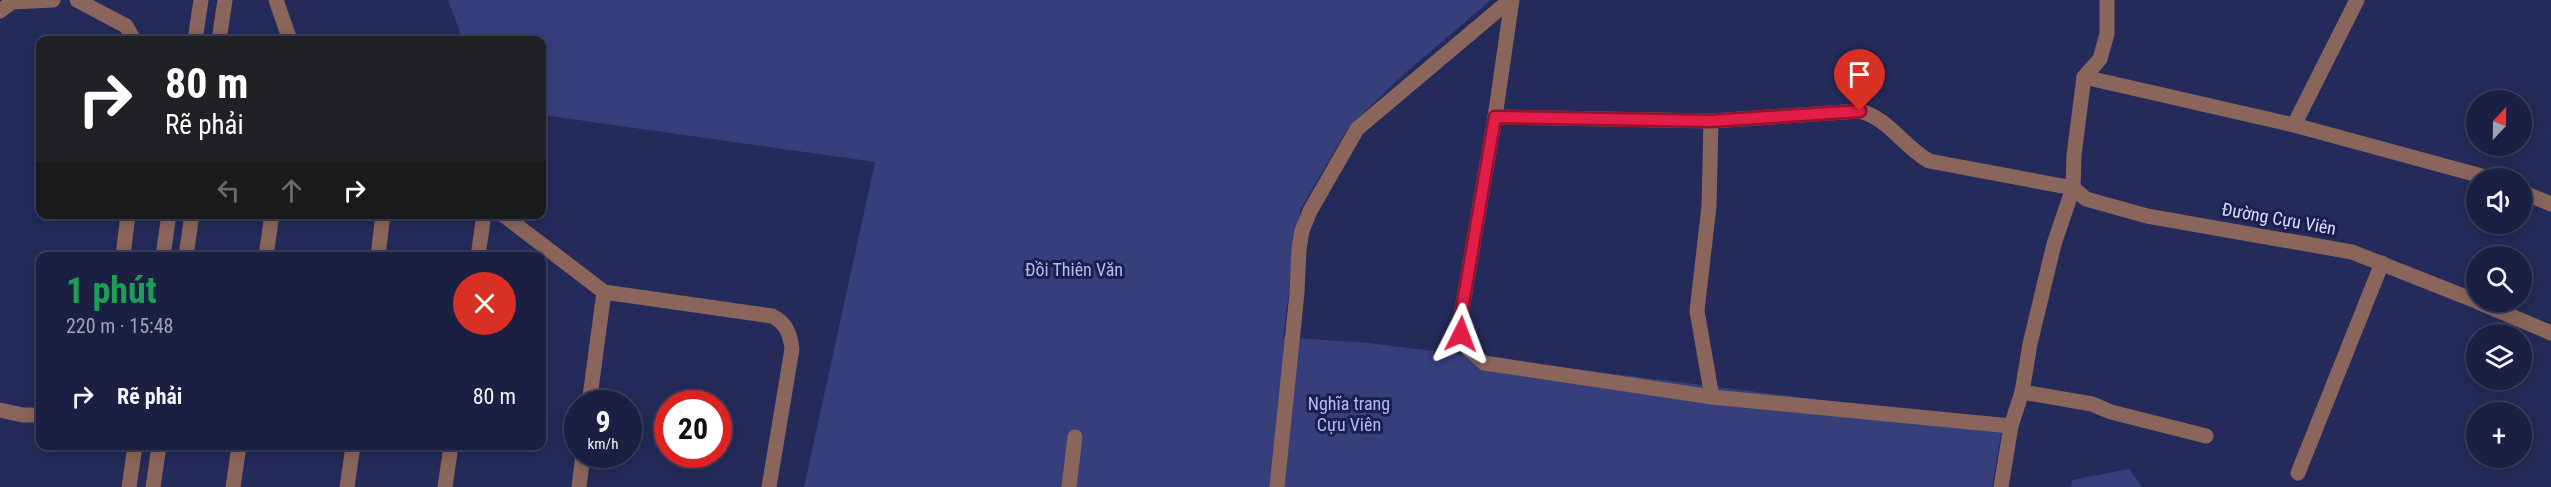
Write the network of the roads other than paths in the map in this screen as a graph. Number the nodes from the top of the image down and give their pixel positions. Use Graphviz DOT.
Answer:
graph roads {
  1 [pos="53,0"];
  2 [pos="76,0"];
  3 [pos="201,0"];
  4 [pos="225,0"];
  5 [pos="276,0"];
  6 [pos="1511,0"];
  7 [pos="2107,0"];
  8 [pos="2357,0"];
  9 [pos="0,11"];
  10 [pos="132,36"];
  11 [pos="196,36"];
  12 [pos="220,36"];
  13 [pos="289,36"];
  14 [pos="2084,77"];
  15 [pos="1495,117"];
  16 [pos="1711,121"];
  17 [pos="2294,125"];
  18 [pos="2466,172"];
  19 [pos="2073,188"];
  20 [pos="2532,196"];
  21 [pos="2551,204"];
  22 [pos="127,219"];
  23 [pos="168,219"];
  24 [pos="191,219"];
  25 [pos="271,219"];
  26 [pos="382,219"];
  27 [pos="483,219"];
  28 [pos="508,219"];
  29 [pos="123,252"];
  30 [pos="164,252"];
  31 [pos="187,252"];
  32 [pos="267,252"];
  33 [pos="378,252"];
  34 [pos="479,252"];
  35 [pos="2382,263"];
  36 [pos="604,292"];
  37 [pos="2466,297"];
  38 [pos="2502,312"];
  39 [pos="2551,333"];
  40 [pos="591,390"];
  41 [pos="2022,392"];
  42 [pos="1712,397"];
  43 [pos="0,410"];
  44 [pos="36,415"];
  45 [pos="2011,426"];
  46 [pos="2206,436"];
  47 [pos="1075,437"];
  48 [pos="134,450"];
  49 [pos="158,450"];
  50 [pos="238,450"];
  51 [pos="352,450"];
  52 [pos="450,450"];
  53 [pos="581,468"];
  54 [pos="2298,473"];
  55 [pos="129,487"];
  56 [pos="153,487"];
  57 [pos="233,487"];
  58 [pos="347,487"];
  59 [pos="445,487"];
  60 [pos="579,487"];
  61 [pos="769,487"];
  62 [pos="1069,487"];
  63 [pos="1277,487"];
  64 [pos="2001,487"];
  1 -- 9 [label="street"];
  2 -- 10 [label="street"];
  3 -- 11 [label="street"];
  4 -- 12 [label="street"];
  5 -- 13 [label="street"];
  6 -- 15 [label="street"];
  6 -- 63 [label="street"];
  7 -- 14 [label="street"];
  8 -- 17 [label="street"];
  14 -- 17 [label="street"];
  14 -- 19 [label="street"];
  15 -- 16 [label="street, Đường Cựu Viên"];
  15 -- 42 [label="street"];
  16 -- 19 [label="street, Đường Cựu Viên"];
  16 -- 42 [label="street"];
  17 -- 18 [label="street"];
  19 -- 35 [label="street, Đường Cựu Viên"];
  19 -- 41 [label="street"];
  20 -- 21 [label="street"];
  22 -- 29 [label="street"];
  23 -- 30 [label="street"];
  24 -- 31 [label="street"];
  25 -- 32 [label="street"];
  26 -- 33 [label="street"];
  27 -- 34 [label="street"];
  28 -- 36 [label="street"];
  35 -- 37 [label="street, Đường Cựu Viên"];
  35 -- 54 [label="street"];
  36 -- 40 [label="street"];
  36 -- 61 [label="street"];
  38 -- 39 [label="street, Đường Cựu Viên"];
  41 -- 45 [label="street"];
  41 -- 46 [label="street"];
  42 -- 45 [label="street"];
  43 -- 44 [label="street"];
  45 -- 64 [label="street"];
  47 -- 62 [label="street"];
  48 -- 55 [label="street"];
  49 -- 56 [label="street"];
  50 -- 57 [label="street"];
  51 -- 58 [label="street"];
  52 -- 59 [label="street"];
  53 -- 60 [label="street"];
}
